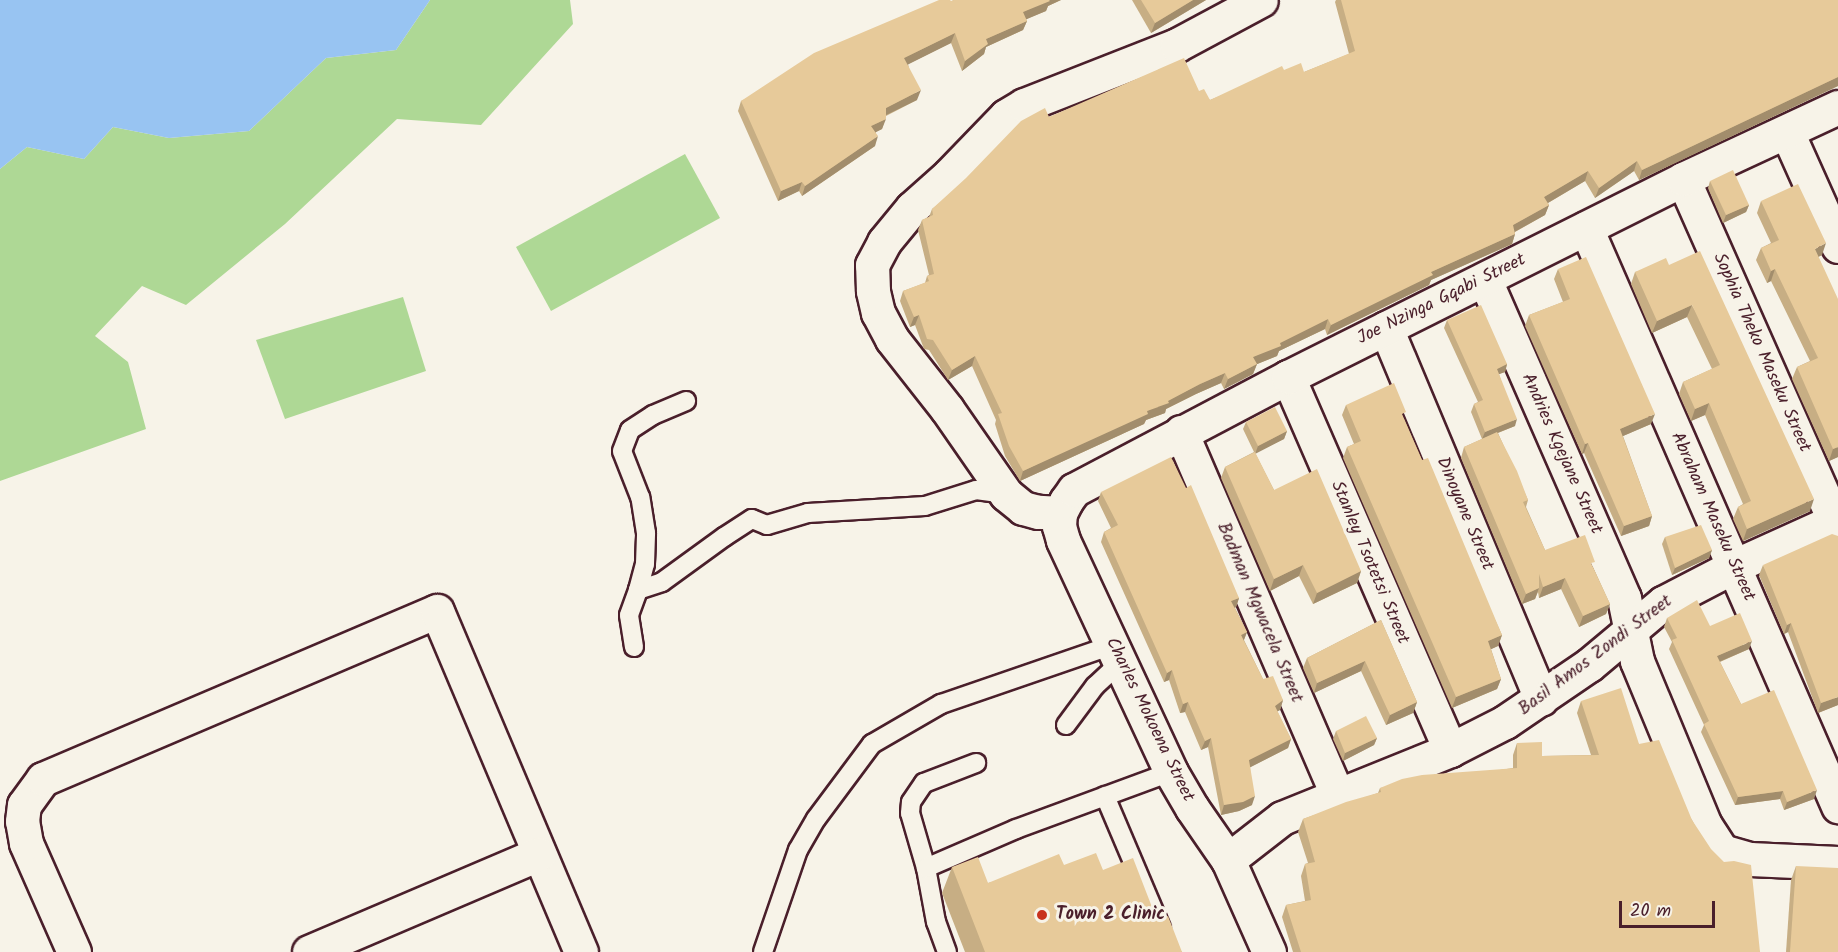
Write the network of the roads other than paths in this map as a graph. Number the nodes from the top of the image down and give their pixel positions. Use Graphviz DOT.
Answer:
graph roads {
  1 [pos="1261,0"];
  2 [pos="1838,107"];
  3 [pos="1787,132"];
  4 [pos="1683,179"];
  5 [pos="1586,228"];
  6 [pos="1838,246"];
  7 [pos="1485,279"];
  8 [pos="1386,328"];
  9 [pos="1288,377"];
  10 [pos="686,401"];
  11 [pos="1181,432"];
  12 [pos="1006,494"];
  13 [pos="1060,513"];
  14 [pos="1837,522"];
  15 [pos="1734,566"];
  16 [pos="638,590"];
  17 [pos="1629,630"];
  18 [pos="634,647"];
  19 [pos="1116,654"];
  20 [pos="1541,699"];
  21 [pos="1066,726"];
  22 [pos="1450,750"];
  23 [pos="976,763"];
  24 [pos="1171,772"];
  25 [pos="1337,795"];
  26 [pos="1105,796"];
  27 [pos="1838,806"];
  28 [pos="539,854"];
  29 [pos="1228,860"];
  30 [pos="1838,863"];
  31 [pos="926,868"];
  32 [pos="1161,928"];
  33 [pos="74,952"];
  34 [pos="309,952"];
  35 [pos="580,952"];
  36 [pos="763,952"];
  37 [pos="947,952"];
  38 [pos="1269,952"];
  1 -- 12 [label="street"];
  2 -- 3 [label="street, Joe Nzinga Gqabi Street"];
  3 -- 4 [label="street, Joe Nzinga Gqabi Street"];
  3 -- 6 [label="street"];
  4 -- 5 [label="street, Joe Nzinga Gqabi Street"];
  4 -- 14 [label="street, Sophia Theko Maseku Street"];
  5 -- 7 [label="street, Joe Nzinga Gqabi Street"];
  5 -- 15 [label="street, Abraham Maseku Street"];
  7 -- 8 [label="street, Joe Nzinga Gqabi Street"];
  7 -- 17 [label="street, Andries Kgejane Street"];
  8 -- 9 [label="street, Joe Nzinga Gqabi Street"];
  8 -- 20 [label="street, Dinoyane Street"];
  9 -- 11 [label="street, Joe Nzinga Gqabi Street"];
  9 -- 22 [label="street, Stanley Tsotetsi Street"];
  10 -- 16 [label="lane"];
  11 -- 13 [label="street, Joe Nzinga Gqabi Street"];
  11 -- 25 [label="street, Badman Mgwacela Street"];
  12 -- 13 [label="street"];
  12 -- 16 [label="lane"];
  13 -- 19 [label="street, Charles Mokoena Street"];
  14 -- 15 [label="street, Basil Amos Zondi Street"];
  15 -- 17 [label="street, Basil Amos Zondi Street"];
  15 -- 27 [label="street, Abraham Maseku Street"];
  16 -- 18 [label="lane"];
  17 -- 20 [label="street, Basil Amos Zondi Street"];
  17 -- 30 [label="street, Andries Kgejane Street"];
  19 -- 21 [label="lane"];
  19 -- 24 [label="street, Charles Mokoena Street"];
  19 -- 36 [label="lane"];
  20 -- 22 [label="street, Basil Amos Zondi Street"];
  22 -- 25 [label="street, Basil Amos Zondi Street"];
  23 -- 31 [label="lane"];
  24 -- 26 [label="lane"];
  24 -- 29 [label="street, Charles Mokoena Street"];
  25 -- 29 [label="street, Basil Amos Zondi Street"];
  26 -- 31 [label="lane"];
  26 -- 32 [label="lane"];
  28 -- 33 [label="street"];
  28 -- 34 [label="street"];
  28 -- 35 [label="street"];
  29 -- 38 [label="street, Charles Mokoena Street"];
  31 -- 37 [label="lane"];
}
